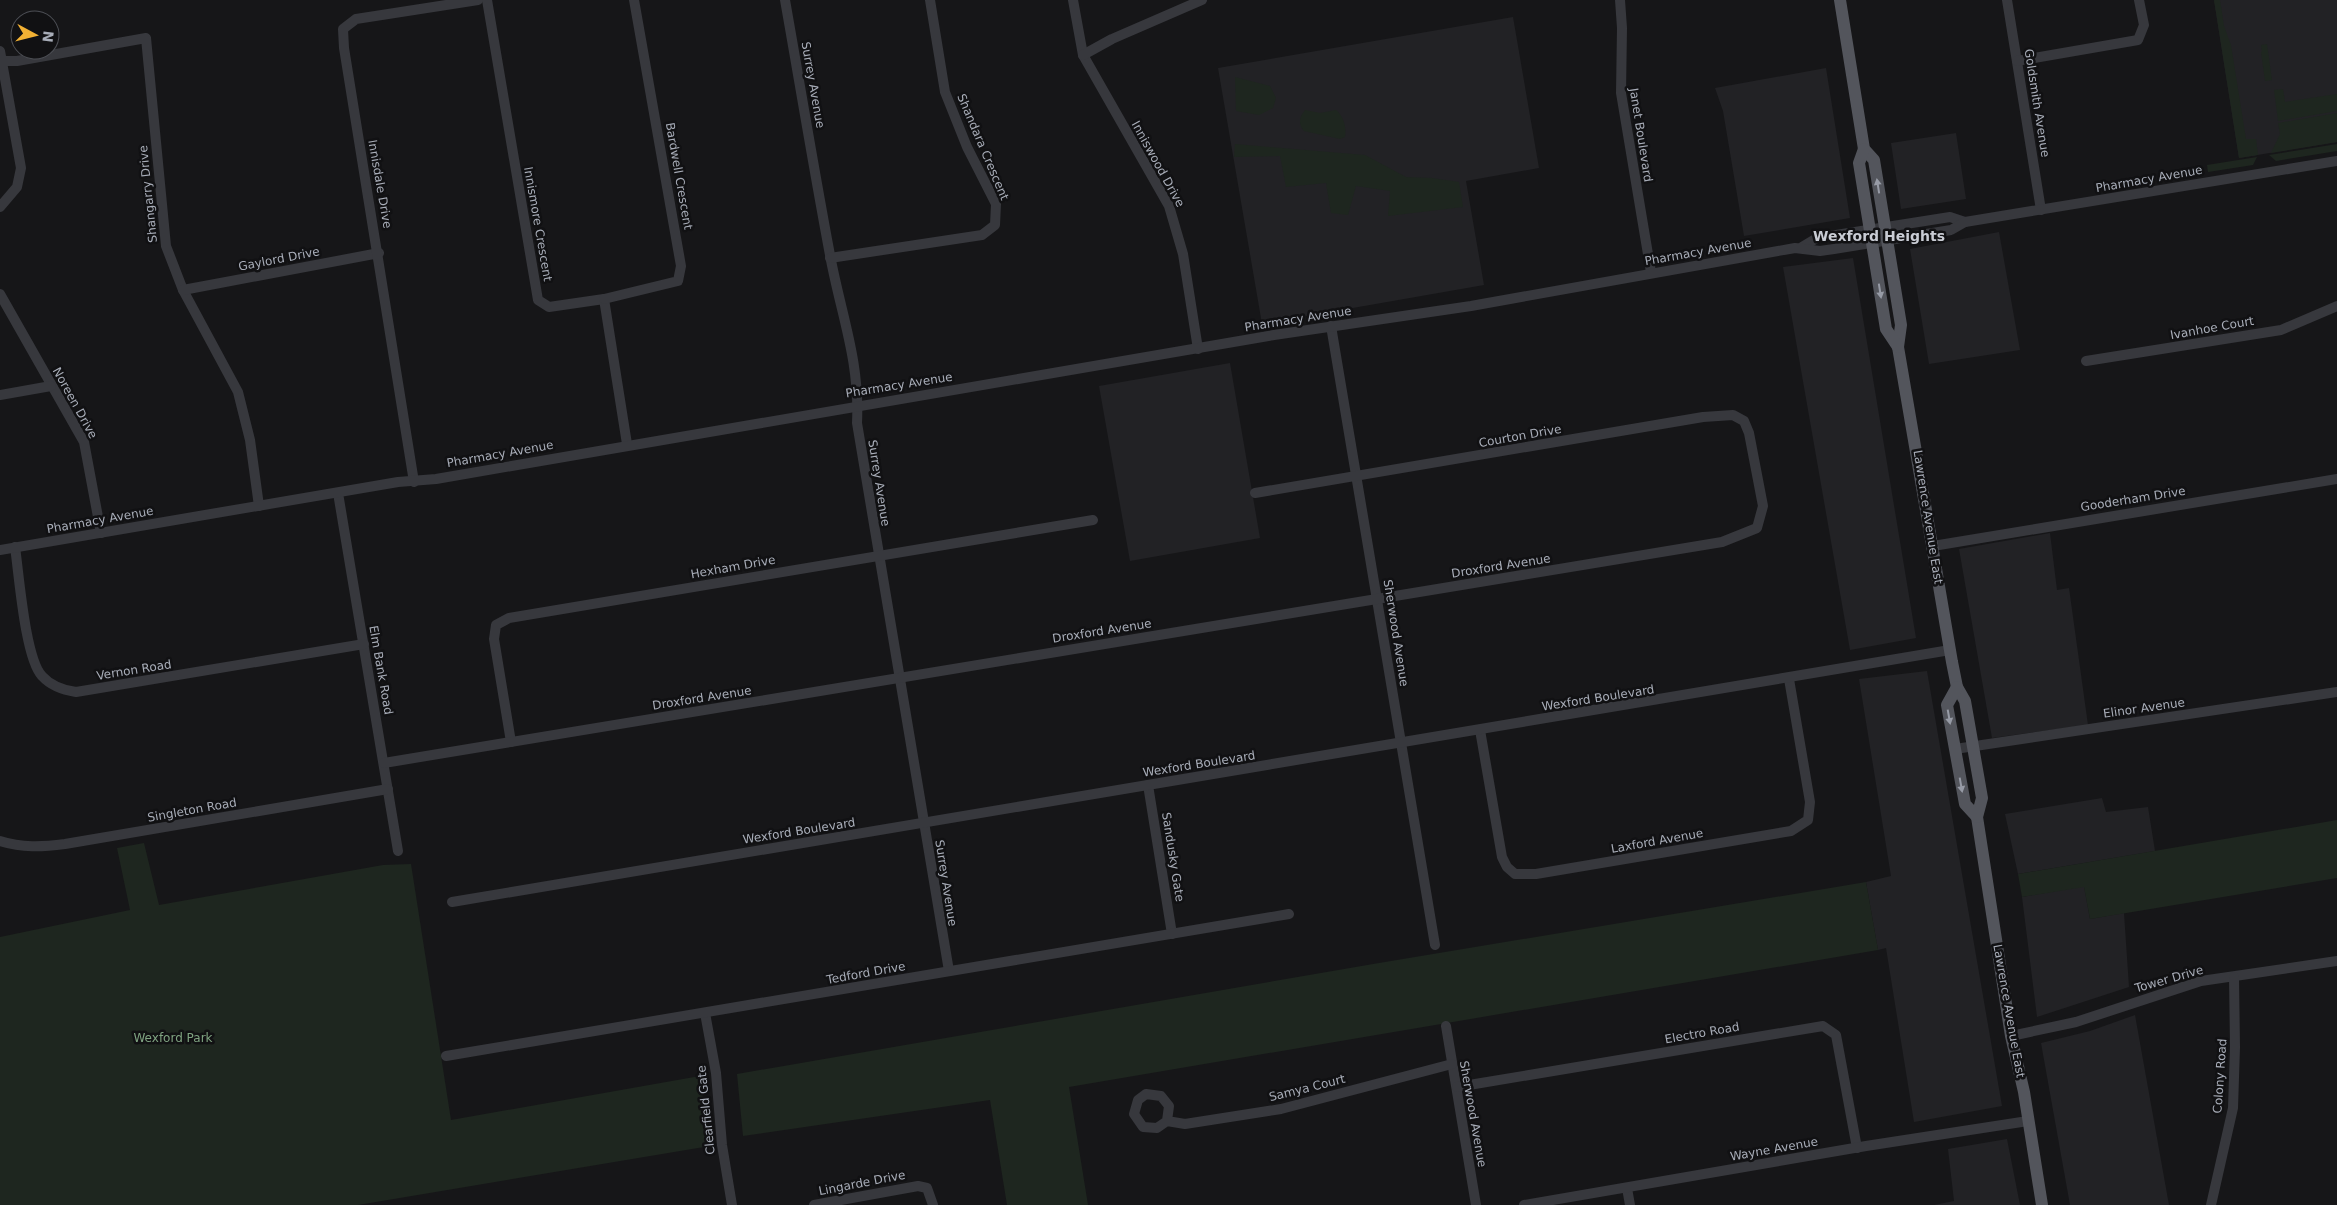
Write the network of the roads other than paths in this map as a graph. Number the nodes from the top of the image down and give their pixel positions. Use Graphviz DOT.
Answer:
graph roads {
  1 [pos="478,0"];
  2 [pos="487,0"];
  3 [pos="634,0"];
  4 [pos="785,0"];
  5 [pos="930,0"];
  6 [pos="1073,0"];
  7 [pos="1202,0"];
  8 [pos="1620,0"];
  9 [pos="1840,0"];
  10 [pos="2007,0"];
  11 [pos="2139,0"];
  12 [pos="0,51"];
  13 [pos="1083,55"];
  14 [pos="2018,61"];
  15 [pos="1,62"];
  16 [pos="1864,148"];
  17 [pos="2337,161"];
  18 [pos="0,207"];
  19 [pos="2041,210"];
  20 [pos="1886,234"];
  21 [pos="1871,237"];
  22 [pos="379,254"];
  23 [pos="830,258"];
  24 [pos="1651,272"];
  25 [pos="183,290"];
  26 [pos="0,294"];
  27 [pos="604,299"];
  28 [pos="2337,306"];
  29 [pos="1331,326"];
  30 [pos="1898,347"];
  31 [pos="1198,349"];
  32 [pos="2086,360"];
  33 [pos="51,386"];
  34 [pos="0,395"];
  35 [pos="858,405"];
  36 [pos="627,444"];
  37 [pos="1755,464"];
  38 [pos="1357,476"];
  39 [pos="2337,479"];
  40 [pos="414,482"];
  41 [pos="338,493"];
  42 [pos="1255,493"];
  43 [pos="259,506"];
  44 [pos="1093,520"];
  45 [pos="101,533"];
  46 [pos="1933,546"];
  47 [pos="15,547"];
  48 [pos="0,550"];
  49 [pos="879,556"];
  50 [pos="1377,598"];
  51 [pos="364,644"];
  52 [pos="1950,650"];
  53 [pos="900,677"];
  54 [pos="1789,679"];
  55 [pos="1957,688"];
  56 [pos="2337,692"];
  57 [pos="1480,730"];
  58 [pos="512,742"];
  59 [pos="1401,743"];
  60 [pos="1973,746"];
  61 [pos="1955,750"];
  62 [pos="384,763"];
  63 [pos="1148,785"];
  64 [pos="388,789"];
  65 [pos="1977,816"];
  66 [pos="924,822"];
  67 [pos="0,841"];
  68 [pos="398,851"];
  69 [pos="452,902"];
  70 [pos="1289,914"];
  71 [pos="1172,934"];
  72 [pos="1436,945"];
  73 [pos="2337,961"];
  74 [pos="949,972"];
  75 [pos="2234,977"];
  76 [pos="705,1013"];
  77 [pos="1446,1026"];
  78 [pos="2011,1036"];
  79 [pos="446,1056"];
  80 [pos="1452,1064"];
  81 [pos="1457,1088"];
  82 [pos="1167,1121"];
  83 [pos="2028,1121"];
  84 [pos="1857,1148"];
  85 [pos="1627,1188"];
  86 [pos="821,1204"];
  87 [pos="732,1205"];
  88 [pos="933,1205"];
  89 [pos="1476,1205"];
  90 [pos="1524,1205"];
  91 [pos="1630,1205"];
  92 [pos="2042,1205"];
  93 [pos="2211,1205"];
  1 -- 22 [label="street, Innisdale Drive"];
  2 -- 27 [label="street, Innismore Crescent"];
  3 -- 27 [label="street, Bardwell Crescent"];
  4 -- 23 [label="street, Surrey Avenue"];
  5 -- 23 [label="street, Shandara Crescent"];
  6 -- 13 [label="street, Inniswood Drive"];
  7 -- 13 [label="street"];
  8 -- 24 [label="street, Janet Boulevard"];
  9 -- 16 [label="main road, Lawrence Avenue East"];
  10 -- 14 [label="street, Goldsmith Avenue"];
  11 -- 14 [label="street"];
  12 -- 15 [label="street"];
  13 -- 31 [label="street, Inniswood Drive"];
  14 -- 19 [label="street, Goldsmith Avenue"];
  15 -- 18 [label="street"];
  15 -- 25 [label="street, Shangarry Drive"];
  20 -- 16 [label="main road, Lawrence Avenue East, one-way"];
  16 -- 21 [label="main road, Lawrence Avenue East"];
  17 -- 19 [label="street, Pharmacy Avenue"];
  19 -- 20 [label="street, Pharmacy Avenue"];
  20 -- 21 [label="street, Pharmacy Avenue"];
  20 -- 30 [label="main road, Lawrence Avenue East"];
  21 -- 24 [label="street, Pharmacy Avenue"];
  21 -- 30 [label="main road, Lawrence Avenue East, one-way"];
  22 -- 25 [label="street, Gaylord Drive"];
  22 -- 40 [label="street, Innisdale Drive"];
  23 -- 35 [label="street, Surrey Avenue"];
  24 -- 29 [label="street, Pharmacy Avenue"];
  25 -- 43 [label="street, Shangarry Drive"];
  26 -- 33 [label="street, Noreen Drive"];
  27 -- 36 [label="street"];
  28 -- 32 [label="street, Ivanhoe Court"];
  29 -- 31 [label="street, Pharmacy Avenue"];
  29 -- 38 [label="street, Sherwood Avenue"];
  30 -- 46 [label="main road, Lawrence Avenue East"];
  31 -- 35 [label="street, Pharmacy Avenue"];
  33 -- 34 [label="street"];
  33 -- 45 [label="street, Noreen Drive"];
  35 -- 36 [label="street, Pharmacy Avenue"];
  35 -- 49 [label="street, Surrey Avenue"];
  36 -- 40 [label="street, Pharmacy Avenue"];
  37 -- 38 [label="street, Courton Drive"];
  37 -- 50 [label="street, Droxford Avenue"];
  38 -- 42 [label="street, Courton Drive"];
  38 -- 50 [label="street, Sherwood Avenue"];
  39 -- 46 [label="street, Gooderham Drive"];
  40 -- 41 [label="street, Pharmacy Avenue"];
  41 -- 43 [label="street, Pharmacy Avenue"];
  41 -- 51 [label="street, Elm Bank Road"];
  43 -- 45 [label="street, Pharmacy Avenue"];
  44 -- 49 [label="street, Hexham Drive"];
  45 -- 47 [label="street, Pharmacy Avenue"];
  46 -- 52 [label="main road, Lawrence Avenue East"];
  47 -- 48 [label="street, Pharmacy Avenue"];
  47 -- 51 [label="street, Vernon Road"];
  49 -- 53 [label="street, Surrey Avenue"];
  49 -- 58 [label="street, Hexham Drive"];
  50 -- 53 [label="street, Droxford Avenue"];
  50 -- 59 [label="street, Sherwood Avenue"];
  51 -- 62 [label="street, Elm Bank Road"];
  52 -- 54 [label="street, Wexford Boulevard"];
  52 -- 55 [label="main road, Lawrence Avenue East"];
  53 -- 58 [label="street, Droxford Avenue"];
  53 -- 66 [label="street, Surrey Avenue"];
  54 -- 57 [label="street, Wexford Boulevard"];
  54 -- 57 [label="street, Laxford Avenue"];
  55 -- 60 [label="main road, Lawrence Avenue East"];
  55 -- 61 [label="main road, Lawrence Avenue East, one-way"];
  56 -- 60 [label="street, Elinor Avenue"];
  57 -- 59 [label="street, Wexford Boulevard"];
  58 -- 62 [label="street, Droxford Avenue"];
  59 -- 63 [label="street, Wexford Boulevard"];
  59 -- 72 [label="street, Sherwood Avenue"];
  60 -- 61 [label="street, Elinor Avenue"];
  60 -- 65 [label="main road, Lawrence Avenue East"];
  61 -- 65 [label="main road, Lawrence Avenue East, one-way"];
  62 -- 64 [label="street, Elm Bank Road"];
  63 -- 66 [label="street, Wexford Boulevard"];
  63 -- 71 [label="street, Sandusky Gate"];
  64 -- 67 [label="street, Singleton Road"];
  64 -- 68 [label="street, Elm Bank Road"];
  65 -- 78 [label="main road, Lawrence Avenue East"];
  66 -- 69 [label="street, Wexford Boulevard"];
  66 -- 74 [label="street, Surrey Avenue"];
  70 -- 71 [label="street, Tedford Drive"];
  71 -- 74 [label="street, Tedford Drive"];
  73 -- 75 [label="street, Tower Drive"];
  74 -- 76 [label="street, Tedford Drive"];
  75 -- 78 [label="street, Tower Drive"];
  75 -- 93 [label="street, Colony Road"];
  76 -- 79 [label="street, Tedford Drive"];
  76 -- 87 [label="street, Clearfield Gate"];
  77 -- 80 [label="street, Sherwood Avenue"];
  78 -- 83 [label="main road, Lawrence Avenue East"];
  80 -- 81 [label="street, Sherwood Avenue"];
  80 -- 82 [label="street, Samya Court"];
  81 -- 84 [label="street, Electro Road"];
  81 -- 89 [label="street, Sherwood Avenue"];
  83 -- 84 [label="street, Wayne Avenue"];
  83 -- 92 [label="main road, Lawrence Avenue East"];
  84 -- 85 [label="street, Wayne Avenue"];
  85 -- 90 [label="street, Wayne Avenue"];
  85 -- 91 [label="street"];
  86 -- 88 [label="street, Lingarde Drive"];
}
